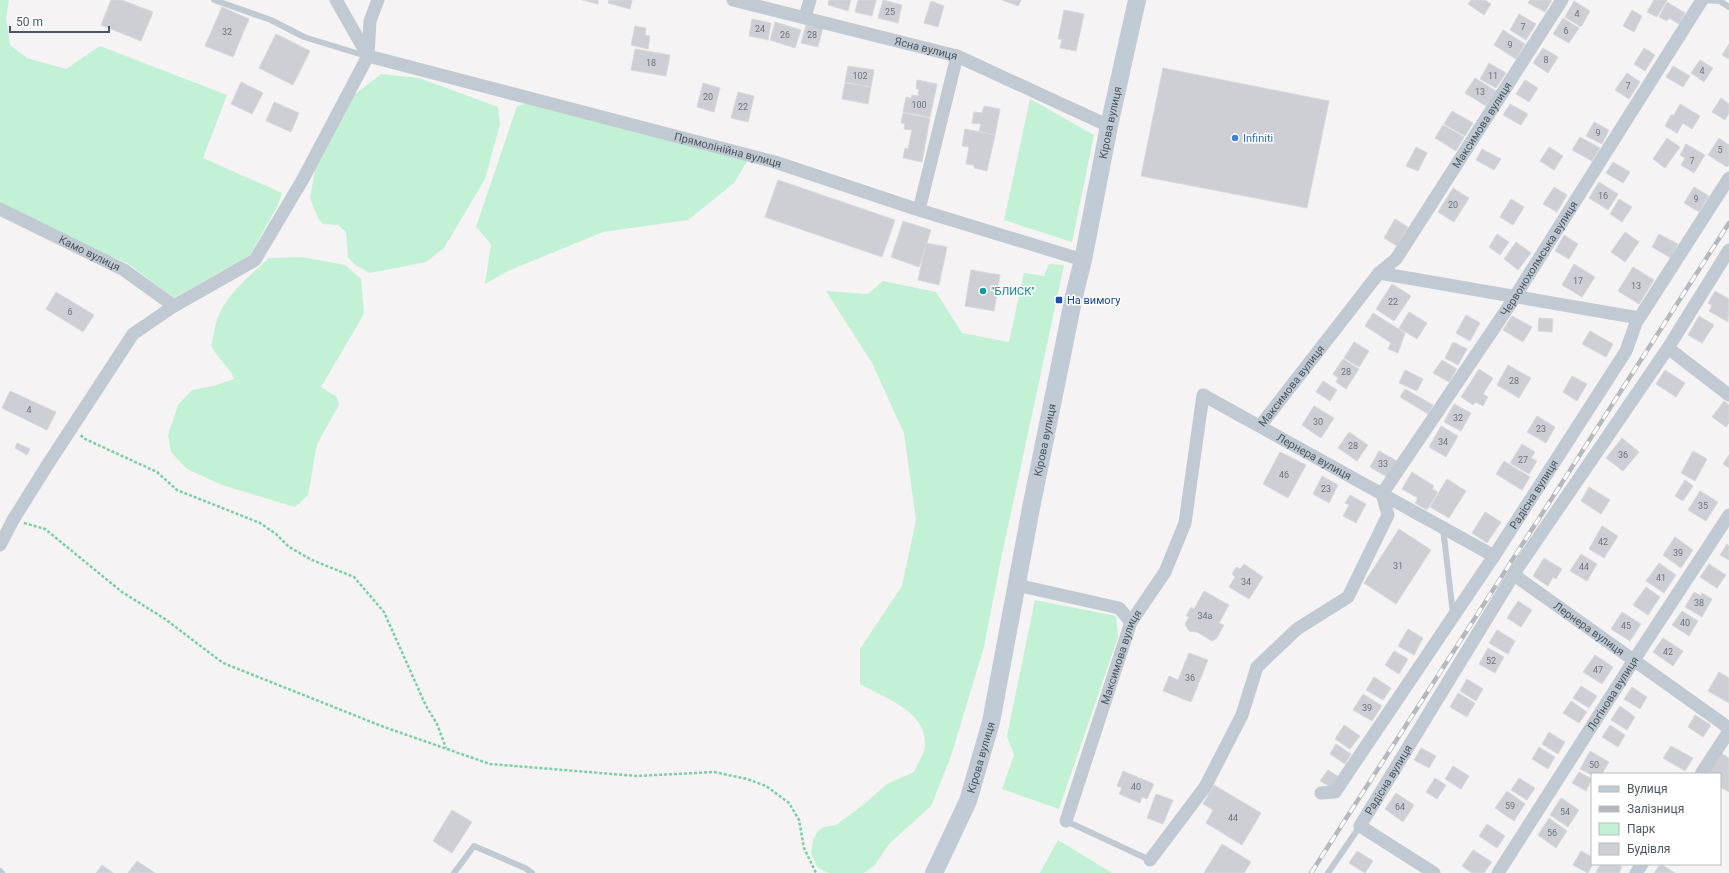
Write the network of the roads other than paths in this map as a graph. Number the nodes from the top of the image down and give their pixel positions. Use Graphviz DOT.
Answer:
graph roads {
  1 [pos="214,0"];
  2 [pos="336,0"];
  3 [pos="378,0"];
  4 [pos="733,0"];
  5 [pos="810,0"];
  6 [pos="1137,0"];
  7 [pos="1562,0"];
  8 [pos="1702,0"];
  9 [pos="1729,7"];
  10 [pos="806,17"];
  11 [pos="368,56"];
  12 [pos="957,56"];
  13 [pos="1109,126"];
  14 [pos="1729,178"];
  15 [pos="0,209"];
  16 [pos="919,210"];
  17 [pos="1729,250"];
  18 [pos="1083,260"];
  19 [pos="1379,273"];
  20 [pos="1514,298"];
  21 [pos="174,306"];
  22 [pos="1639,318"];
  23 [pos="1668,348"];
  24 [pos="1729,394"];
  25 [pos="1260,426"];
  26 [pos="1382,494"];
  27 [pos="1729,515"];
  28 [pos="1443,528"];
  29 [pos="0,545"];
  30 [pos="1494,556"];
  31 [pos="1516,572"];
  32 [pos="1017,585"];
  33 [pos="1454,616"];
  34 [pos="1131,622"];
  35 [pos="1634,660"];
  36 [pos="1729,728"];
  37 [pos="1729,731"];
  38 [pos="1702,773"];
  39 [pos="1321,793"];
  40 [pos="1066,821"];
  41 [pos="1360,826"];
  42 [pos="1150,860"];
  43 [pos="454,873"];
  44 [pos="532,873"];
  45 [pos="934,873"];
  46 [pos="1328,873"];
  47 [pos="1434,873"];
  48 [pos="1498,873"];
  1 -- 11 [label="lane"];
  2 -- 11 [label="street"];
  3 -- 11 [label="street"];
  4 -- 10 [label="street, Ясна вулиця"];
  5 -- 10 [label="street"];
  6 -- 13 [label="main road, Кірова вулиця"];
  7 -- 19 [label="street, Максимова вулиця"];
  8 -- 9 [label="lane"];
  8 -- 20 [label="street, Червонохолмська вулиця"];
  10 -- 12 [label="street, Ясна вулиця"];
  11 -- 16 [label="street, Прямолінійна вулиця"];
  11 -- 21 [label="street"];
  12 -- 13 [label="street, Ясна вулиця"];
  12 -- 16 [label="street"];
  13 -- 18 [label="main road, Кірова вулиця"];
  14 -- 22 [label="street, Радісна вулиця"];
  15 -- 21 [label="street, Камо вулиця"];
  16 -- 18 [label="street, Прямолінійна вулиця"];
  17 -- 23 [label="street, Радісна вулиця"];
  18 -- 32 [label="main road, Кірова вулиця"];
  19 -- 20 [label="street"];
  19 -- 25 [label="street, Максимова вулиця"];
  20 -- 22 [label="street"];
  20 -- 26 [label="street, Червонохолмська вулиця"];
  21 -- 29 [label="street"];
  22 -- 30 [label="street, Радісна вулиця"];
  23 -- 24 [label="street"];
  23 -- 31 [label="street, Радісна вулиця"];
  25 -- 26 [label="street, Лернера вулиця"];
  25 -- 34 [label="street, Максимова вулиця"];
  26 -- 28 [label="street, Лернера вулиця"];
  26 -- 42 [label="street"];
  27 -- 35 [label="street, Логінова вулиця"];
  28 -- 30 [label="street, Лернера вулиця"];
  28 -- 33 [label="lane"];
  30 -- 33 [label="street, Радісна вулиця"];
  31 -- 35 [label="street, Лернера вулиця"];
  31 -- 41 [label="street, Радісна вулиця"];
  32 -- 34 [label="street"];
  32 -- 45 [label="main road, Кірова вулиця"];
  33 -- 39 [label="street, Радісна вулиця"];
  34 -- 40 [label="street, Максимова вулиця"];
  35 -- 36 [label="street, Лернера вулиця"];
  35 -- 48 [label="street, Логінова вулиця"];
  37 -- 38 [label="street"];
  40 -- 42 [label="lane"];
  41 -- 46 [label="lane"];
  41 -- 47 [label="street"];
  43 -- 44 [label="lane"];
}
